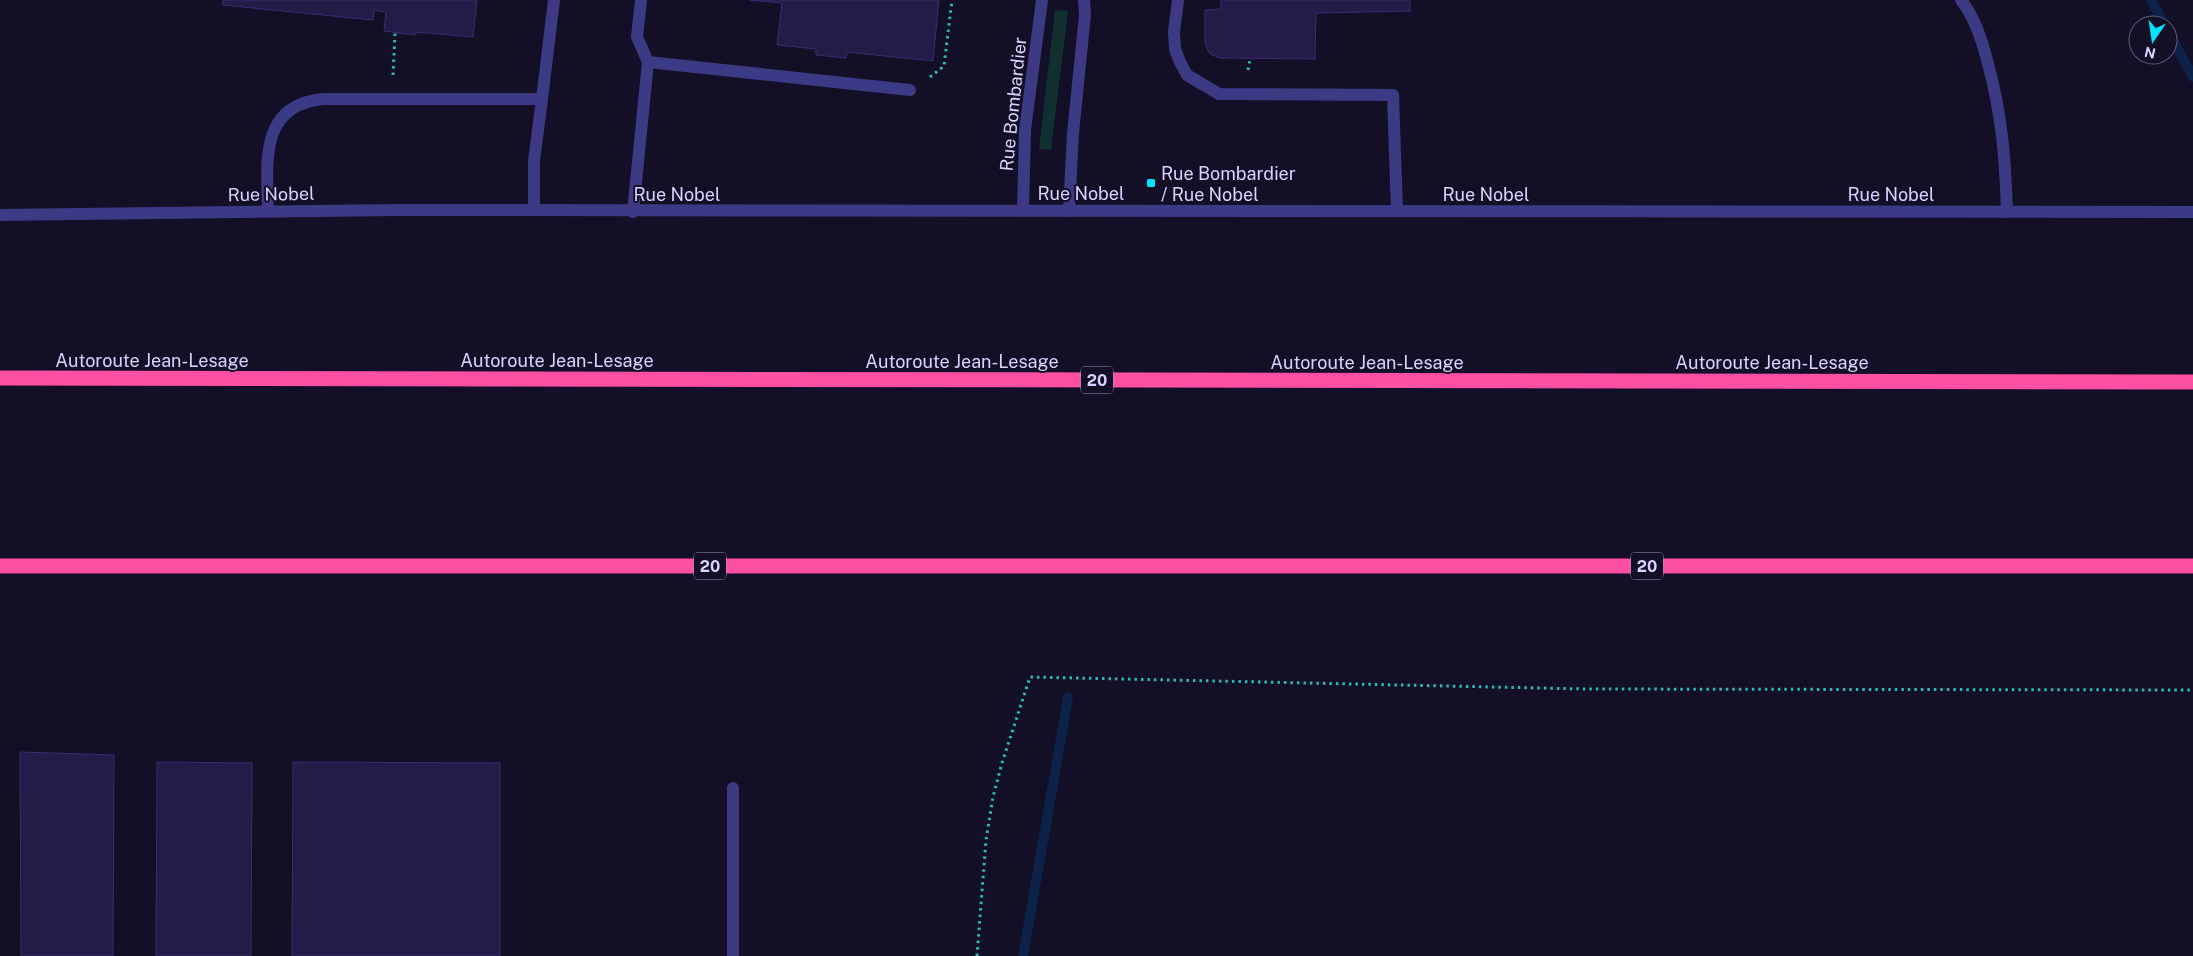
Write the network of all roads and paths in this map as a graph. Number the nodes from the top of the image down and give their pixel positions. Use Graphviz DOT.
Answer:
graph roads {
  1 [pos="554,0"];
  2 [pos="641,0"];
  3 [pos="952,0"];
  4 [pos="1042,0"];
  5 [pos="1084,0"];
  6 [pos="1178,0"];
  7 [pos="1962,0"];
  8 [pos="395,33"];
  9 [pos="394,54"];
  10 [pos="1250,59"];
  11 [pos="648,62"];
  12 [pos="1248,69"];
  13 [pos="924,82"];
  14 [pos="910,90"];
  15 [pos="542,100"];
  16 [pos="534,210"];
  17 [pos="268,211"];
  18 [pos="1023,211"];
  19 [pos="1070,211"];
  20 [pos="1397,211"];
  21 [pos="633,212"];
  22 [pos="2007,212"];
  23 [pos="2193,212"];
  24 [pos="0,215"];
  25 [pos="0,378"];
  26 [pos="2193,382"];
  27 [pos="0,566"];
  28 [pos="2193,566"];
  29 [pos="2193,690"];
  30 [pos="733,788"];
  31 [pos="733,956"];
  32 [pos="977,956"];
  1 -- 15 [label="street"];
  2 -- 11 [label="street"];
  3 -- 13 [label="path"];
  4 -- 18 [label="street, Rue Bombardier"];
  5 -- 19 [label="street"];
  6 -- 20 [label="street"];
  7 -- 22 [label="street"];
  8 -- 9 [label="path"];
  10 -- 12 [label="path"];
  11 -- 14 [label="street"];
  11 -- 21 [label="street"];
  15 -- 16 [label="street"];
  15 -- 17 [label="street"];
  16 -- 17 [label="street, Rue Nobel"];
  16 -- 21 [label="street, Rue Nobel"];
  17 -- 24 [label="street, Rue Nobel"];
  18 -- 19 [label="street, Rue Nobel"];
  18 -- 21 [label="street, Rue Nobel"];
  19 -- 20 [label="street, Rue Nobel"];
  20 -- 22 [label="street, Rue Nobel"];
  22 -- 23 [label="street, Rue Nobel"];
  25 -- 26 [label="highway, Autoroute Jean-Lesage / 20"];
  27 -- 28 [label="highway, 20"];
  29 -- 32 [label="path"];
  30 -- 31 [label="street"];
}
